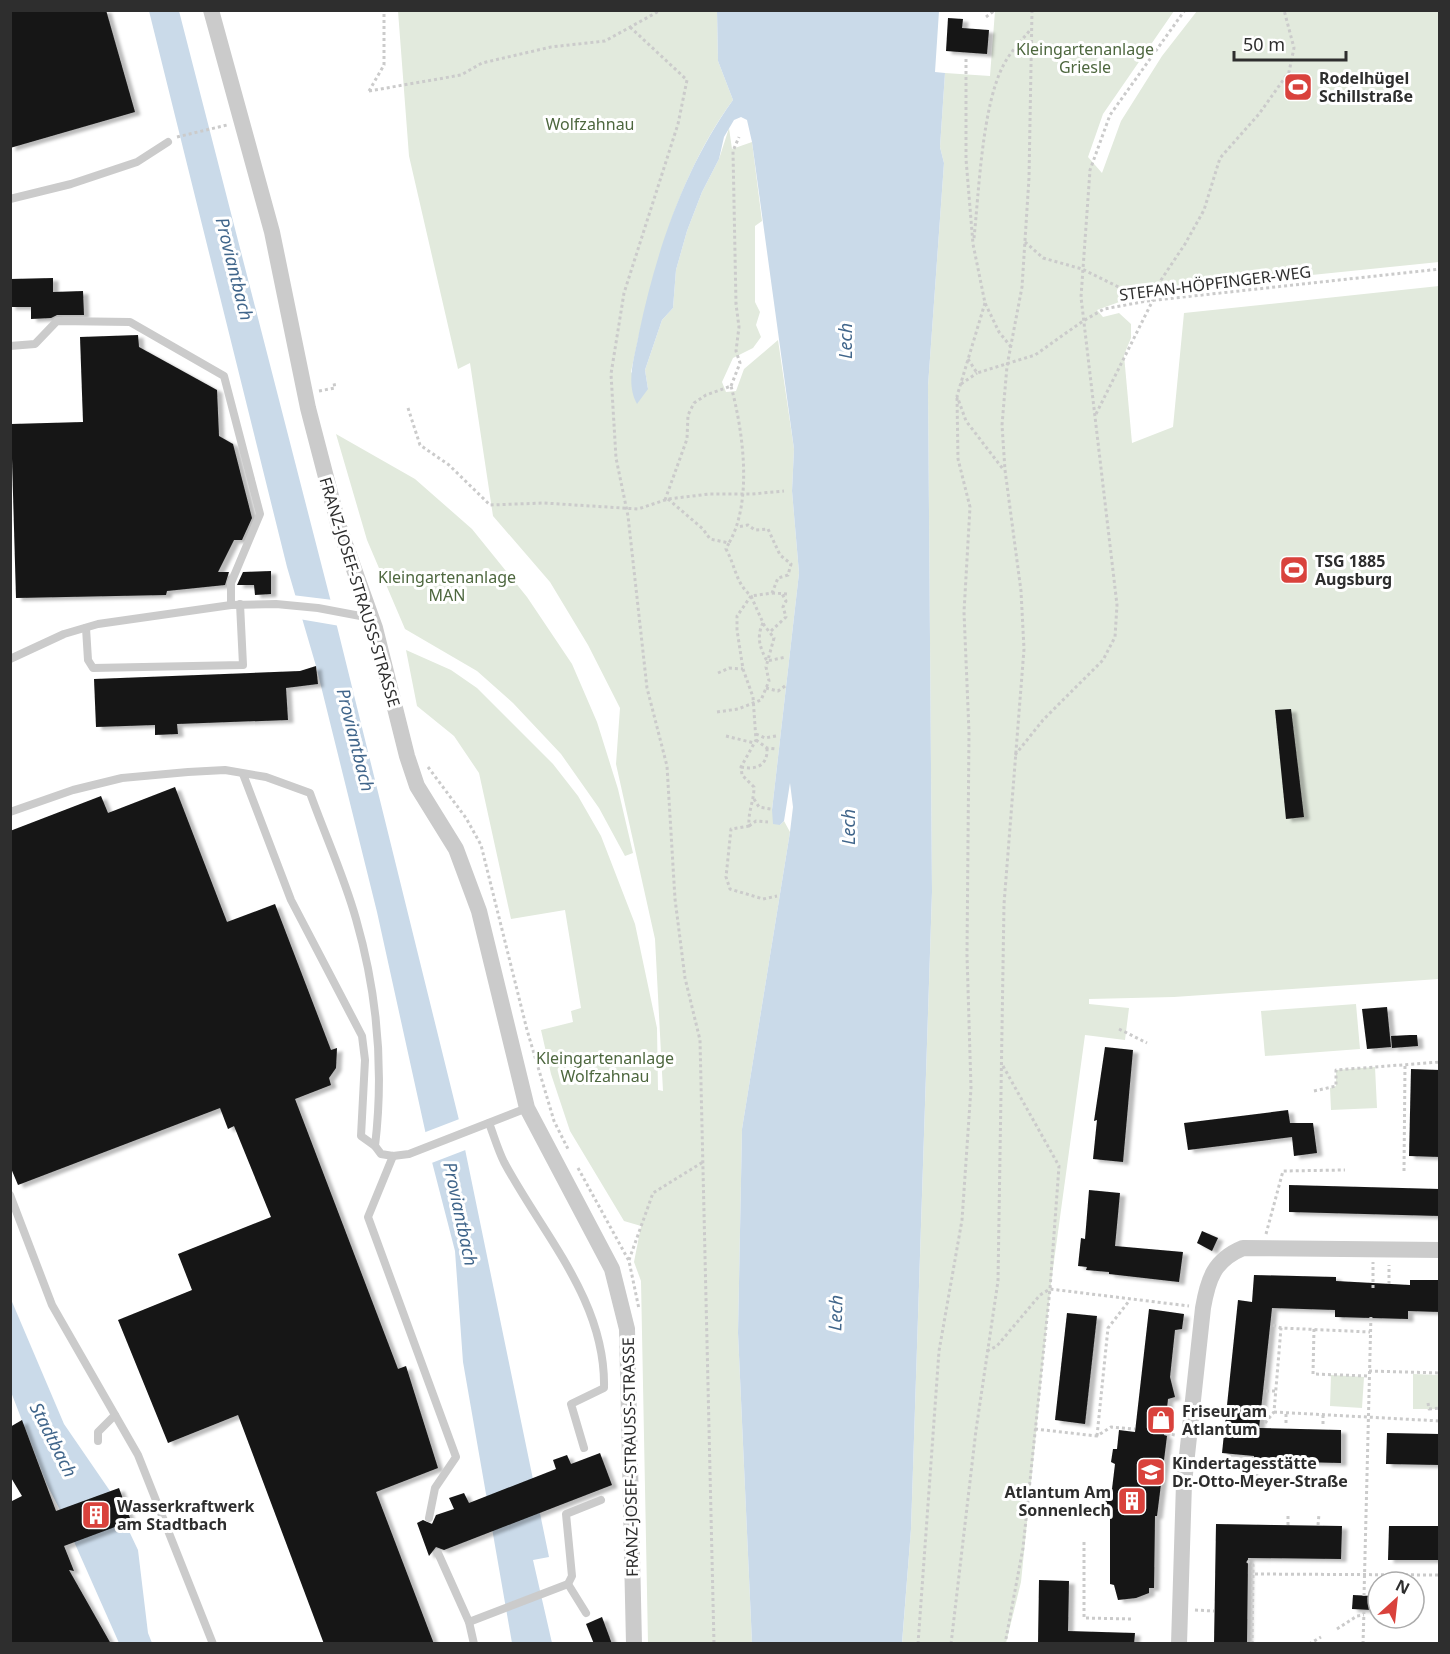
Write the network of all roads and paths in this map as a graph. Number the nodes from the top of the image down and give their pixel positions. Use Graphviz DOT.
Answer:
graph roads {
  1 [pos="211,10"];
  2 [pos="384,10"];
  3 [pos="661,10"];
  4 [pos="995,10"];
  5 [pos="1032,10"];
  6 [pos="1185,10"];
  7 [pos="1284,10"];
  8 [pos="986,17"];
  9 [pos="630,27"];
  10 [pos="1032,28"];
  11 [pos="966,59"];
  12 [pos="213,129"];
  13 [pos="177,137"];
  14 [pos="739,137"];
  15 [pos="168,142"];
  16 [pos="10,199"];
  17 [pos="1025,242"];
  18 [pos="973,244"];
  19 [pos="1082,269"];
  20 [pos="1440,269"];
  21 [pos="1153,300"];
  22 [pos="1147,301"];
  23 [pos="985,303"];
  24 [pos="1083,321"];
  25 [pos="10,346"];
  26 [pos="1011,347"];
  27 [pos="968,359"];
  28 [pos="1007,366"];
  29 [pos="977,373"];
  30 [pos="334,382"];
  31 [pos="731,386"];
  32 [pos="959,386"];
  33 [pos="311,393"];
  34 [pos="957,396"];
  35 [pos="408,408"];
  36 [pos="1096,416"];
  37 [pos="1005,470"];
  38 [pos="784,491"];
  39 [pos="742,494"];
  40 [pos="667,500"];
  41 [pos="627,508"];
  42 [pos="737,527"];
  43 [pos="729,543"];
  44 [pos="781,592"];
  45 [pos="772,593"];
  46 [pos="788,594"];
  47 [pos="751,596"];
  48 [pos="235,604"];
  49 [pos="371,618"];
  50 [pos="763,623"];
  51 [pos="86,628"];
  52 [pos="771,632"];
  53 [pos="786,657"];
  54 [pos="10,659"];
  55 [pos="767,661"];
  56 [pos="743,669"];
  57 [pos="718,672"];
  58 [pos="785,686"];
  59 [pos="766,688"];
  60 [pos="754,704"];
  61 [pos="717,712"];
  62 [pos="756,734"];
  63 [pos="726,736"];
  64 [pos="776,736"];
  65 [pos="755,741"];
  66 [pos="767,748"];
  67 [pos="776,749"];
  68 [pos="1014,757"];
  69 [pos="741,767"];
  70 [pos="243,774"];
  71 [pos="754,799"];
  72 [pos="771,809"];
  73 [pos="10,812"];
  74 [pos="768,822"];
  75 [pos="749,826"];
  76 [pos="777,896"];
  77 [pos="1119,1029"];
  78 [pos="1147,1043"];
  79 [pos="1440,1062"];
  80 [pos="1002,1064"];
  81 [pos="1405,1064"];
  82 [pos="1314,1091"];
  83 [pos="527,1108"];
  84 [pos="489,1123"];
  85 [pos="375,1146"];
  86 [pos="393,1156"];
  87 [pos="703,1162"];
  88 [pos="1345,1170"];
  89 [pos="1404,1171"];
  90 [pos="10,1194"];
  91 [pos="1262,1247"];
  92 [pos="1373,1249"];
  93 [pos="1440,1250"];
  94 [pos="629,1261"];
  95 [pos="1372,1288"];
  96 [pos="1050,1289"];
  97 [pos="1129,1300"];
  98 [pos="1203,1308"];
  99 [pos="1371,1314"];
  100 [pos="1273,1325"];
  101 [pos="1281,1328"];
  102 [pos="1314,1329"];
  103 [pos="1370,1332"];
  104 [pos="987,1351"];
  105 [pos="1271,1364"];
  106 [pos="1278,1364"];
  107 [pos="1369,1371"];
  108 [pos="1440,1373"];
  109 [pos="1369,1376"];
  110 [pos="1266,1391"];
  111 [pos="1276,1391"];
  112 [pos="1428,1404"];
  113 [pos="1440,1408"];
  114 [pos="1274,1412"];
  115 [pos="1286,1413"];
  116 [pos="115,1415"];
  117 [pos="1323,1415"];
  118 [pos="1370,1417"];
  119 [pos="1440,1421"];
  120 [pos="1265,1423"];
  121 [pos="1286,1424"];
  122 [pos="1323,1424"];
  123 [pos="1135,1429"];
  124 [pos="1035,1430"];
  125 [pos="1098,1436"];
  126 [pos="98,1442"];
  127 [pos="584,1448"];
  128 [pos="1258,1461"];
  129 [pos="1184,1483"];
  130 [pos="601,1500"];
  131 [pos="1288,1513"];
  132 [pos="1319,1514"];
  133 [pos="429,1518"];
  134 [pos="1288,1525"];
  135 [pos="1318,1525"];
  136 [pos="1084,1542"];
  137 [pos="438,1553"];
  138 [pos="1247,1561"];
  139 [pos="1253,1574"];
  140 [pos="1365,1575"];
  141 [pos="1440,1575"];
  142 [pos="568,1584"];
  143 [pos="1364,1596"];
  144 [pos="1247,1600"];
  145 [pos="1253,1600"];
  146 [pos="1364,1610"];
  147 [pos="1247,1611"];
  148 [pos="1253,1612"];
  149 [pos="586,1613"];
  150 [pos="1364,1616"];
  151 [pos="1132,1619"];
  152 [pos="469,1622"];
  153 [pos="1247,1627"];
  154 [pos="1252,1627"];
  155 [pos="1337,1629"];
  156 [pos="1321,1637"];
  157 [pos="213,1644"];
  158 [pos="474,1644"];
  159 [pos="634,1644"];
  160 [pos="714,1644"];
  161 [pos="918,1644"];
  162 [pos="951,1644"];
  163 [pos="1005,1644"];
  164 [pos="1179,1644"];
  165 [pos="1252,1644"];
  166 [pos="1310,1644"];
  167 [pos="1363,1644"];
  1 -- 49 [label="street, FRANZ-JOSEF-STRAUSS-STRASSE"];
  2 -- 9 [label="path"];
  3 -- 9 [label="path"];
  4 -- 8 [label="path"];
  5 -- 10 [label="path"];
  6 -- 19 [label="path"];
  7 -- 22 [label="path"];
  9 -- 41 [label="path"];
  10 -- 17 [label="path"];
  10 -- 18 [label="path"];
  11 -- 18 [label="path"];
  12 -- 13 [label="path"];
  14 -- 31 [label="path"];
  15 -- 16 [label="lane"];
  17 -- 19 [label="path"];
  17 -- 26 [label="path"];
  18 -- 23 [label="path"];
  19 -- 22 [label="path"];
  19 -- 24 [label="path"];
  20 -- 21 [label="path, STEFAN-HÖPFINGER-WEG"];
  21 -- 22 [label="path, STEFAN-HÖPFINGER-WEG"];
  21 -- 36 [label="path"];
  22 -- 24 [label="path, STEFAN-HÖPFINGER-WEG"];
  23 -- 26 [label="path"];
  23 -- 27 [label="path"];
  24 -- 28 [label="path, STEFAN-HÖPFINGER-WEG"];
  24 -- 36 [label="path"];
  25 -- 48 [label="lane"];
  26 -- 28 [label="path"];
  27 -- 29 [label="path"];
  27 -- 32 [label="path"];
  28 -- 29 [label="path, STEFAN-HÖPFINGER-WEG"];
  28 -- 37 [label="path"];
  29 -- 32 [label="path"];
  30 -- 33 [label="path"];
  31 -- 39 [label="path"];
  31 -- 40 [label="path"];
  32 -- 34 [label="path"];
  34 -- 37 [label="path"];
  34 -- 161 [label="path"];
  35 -- 41 [label="path"];
  36 -- 68 [label="path"];
  37 -- 68 [label="path"];
  38 -- 39 [label="path"];
  39 -- 40 [label="path"];
  39 -- 42 [label="path"];
  40 -- 41 [label="path"];
  40 -- 43 [label="path"];
  41 -- 87 [label="path"];
  42 -- 43 [label="path"];
  42 -- 45 [label="path"];
  43 -- 47 [label="path"];
  44 -- 45 [label="path"];
  44 -- 46 [label="path"];
  44 -- 52 [label="path"];
  45 -- 47 [label="path"];
  47 -- 50 [label="path"];
  47 -- 56 [label="path"];
  48 -- 49 [label="lane"];
  48 -- 51 [label="lane"];
  48 -- 51 [label="lane"];
  49 -- 83 [label="street, FRANZ-JOSEF-STRAUSS-STRASSE"];
  50 -- 52 [label="path"];
  50 -- 55 [label="path"];
  51 -- 54 [label="lane"];
  52 -- 55 [label="path"];
  53 -- 55 [label="path"];
  55 -- 59 [label="path"];
  56 -- 57 [label="path"];
  56 -- 60 [label="path"];
  58 -- 59 [label="path"];
  59 -- 60 [label="path"];
  60 -- 61 [label="path"];
  60 -- 62 [label="path"];
  62 -- 64 [label="path"];
  62 -- 65 [label="path"];
  63 -- 65 [label="path"];
  65 -- 66 [label="path"];
  65 -- 69 [label="path"];
  66 -- 67 [label="path"];
  66 -- 69 [label="path"];
  68 -- 80 [label="path"];
  69 -- 71 [label="path"];
  70 -- 73 [label="lane"];
  70 -- 85 [label="lane"];
  70 -- 85 [label="lane"];
  71 -- 72 [label="path"];
  71 -- 75 [label="path"];
  74 -- 75 [label="path"];
  75 -- 76 [label="path"];
  77 -- 78 [label="path"];
  79 -- 81 [label="path"];
  80 -- 96 [label="path"];
  80 -- 104 [label="path"];
  81 -- 82 [label="path"];
  81 -- 89 [label="path"];
  83 -- 84 [label="lane"];
  83 -- 159 [label="street, FRANZ-JOSEF-STRAUSS-STRASSE"];
  84 -- 86 [label="lane"];
  84 -- 127 [label="lane"];
  85 -- 86 [label="lane"];
  86 -- 133 [label="lane"];
  87 -- 94 [label="path"];
  87 -- 160 [label="path"];
  88 -- 91 [label="path"];
  90 -- 116 [label="lane"];
  91 -- 92 [label="street"];
  91 -- 98 [label="street"];
  92 -- 93 [label="street"];
  92 -- 95 [label="path"];
  96 -- 97 [label="path"];
  96 -- 104 [label="path"];
  96 -- 124 [label="path"];
  97 -- 98 [label="path"];
  97 -- 125 [label="path"];
  98 -- 129 [label="street"];
  99 -- 103 [label="path"];
  100 -- 101 [label="path"];
  101 -- 102 [label="path"];
  101 -- 106 [label="path"];
  102 -- 103 [label="path"];
  102 -- 109 [label="path"];
  103 -- 107 [label="path"];
  104 -- 162 [label="path"];
  105 -- 106 [label="path"];
  106 -- 111 [label="path"];
  107 -- 108 [label="path"];
  107 -- 109 [label="path"];
  109 -- 118 [label="path"];
  110 -- 111 [label="path"];
  111 -- 114 [label="path"];
  112 -- 113 [label="path"];
  114 -- 115 [label="path"];
  114 -- 120 [label="path"];
  115 -- 117 [label="path"];
  115 -- 121 [label="path"];
  116 -- 126 [label="lane"];
  116 -- 157 [label="lane"];
  117 -- 118 [label="path"];
  117 -- 122 [label="path"];
  118 -- 119 [label="path"];
  118 -- 140 [label="path"];
  123 -- 125 [label="path"];
  124 -- 125 [label="path"];
  124 -- 163 [label="path"];
  128 -- 129 [label="path"];
  129 -- 164 [label="street"];
  130 -- 142 [label="lane"];
  131 -- 134 [label="path"];
  132 -- 135 [label="path"];
  136 -- 151 [label="path"];
  137 -- 152 [label="lane"];
  138 -- 139 [label="path"];
  139 -- 140 [label="path"];
  139 -- 145 [label="path"];
  140 -- 141 [label="path"];
  140 -- 143 [label="path"];
  142 -- 149 [label="lane"];
  142 -- 152 [label="lane"];
  144 -- 145 [label="path"];
  145 -- 148 [label="path"];
  146 -- 150 [label="path"];
  147 -- 148 [label="path"];
  148 -- 154 [label="path"];
  150 -- 155 [label="path"];
  150 -- 167 [label="path"];
  152 -- 158 [label="lane"];
  153 -- 154 [label="path"];
  154 -- 165 [label="path"];
  156 -- 166 [label="path"];
}
